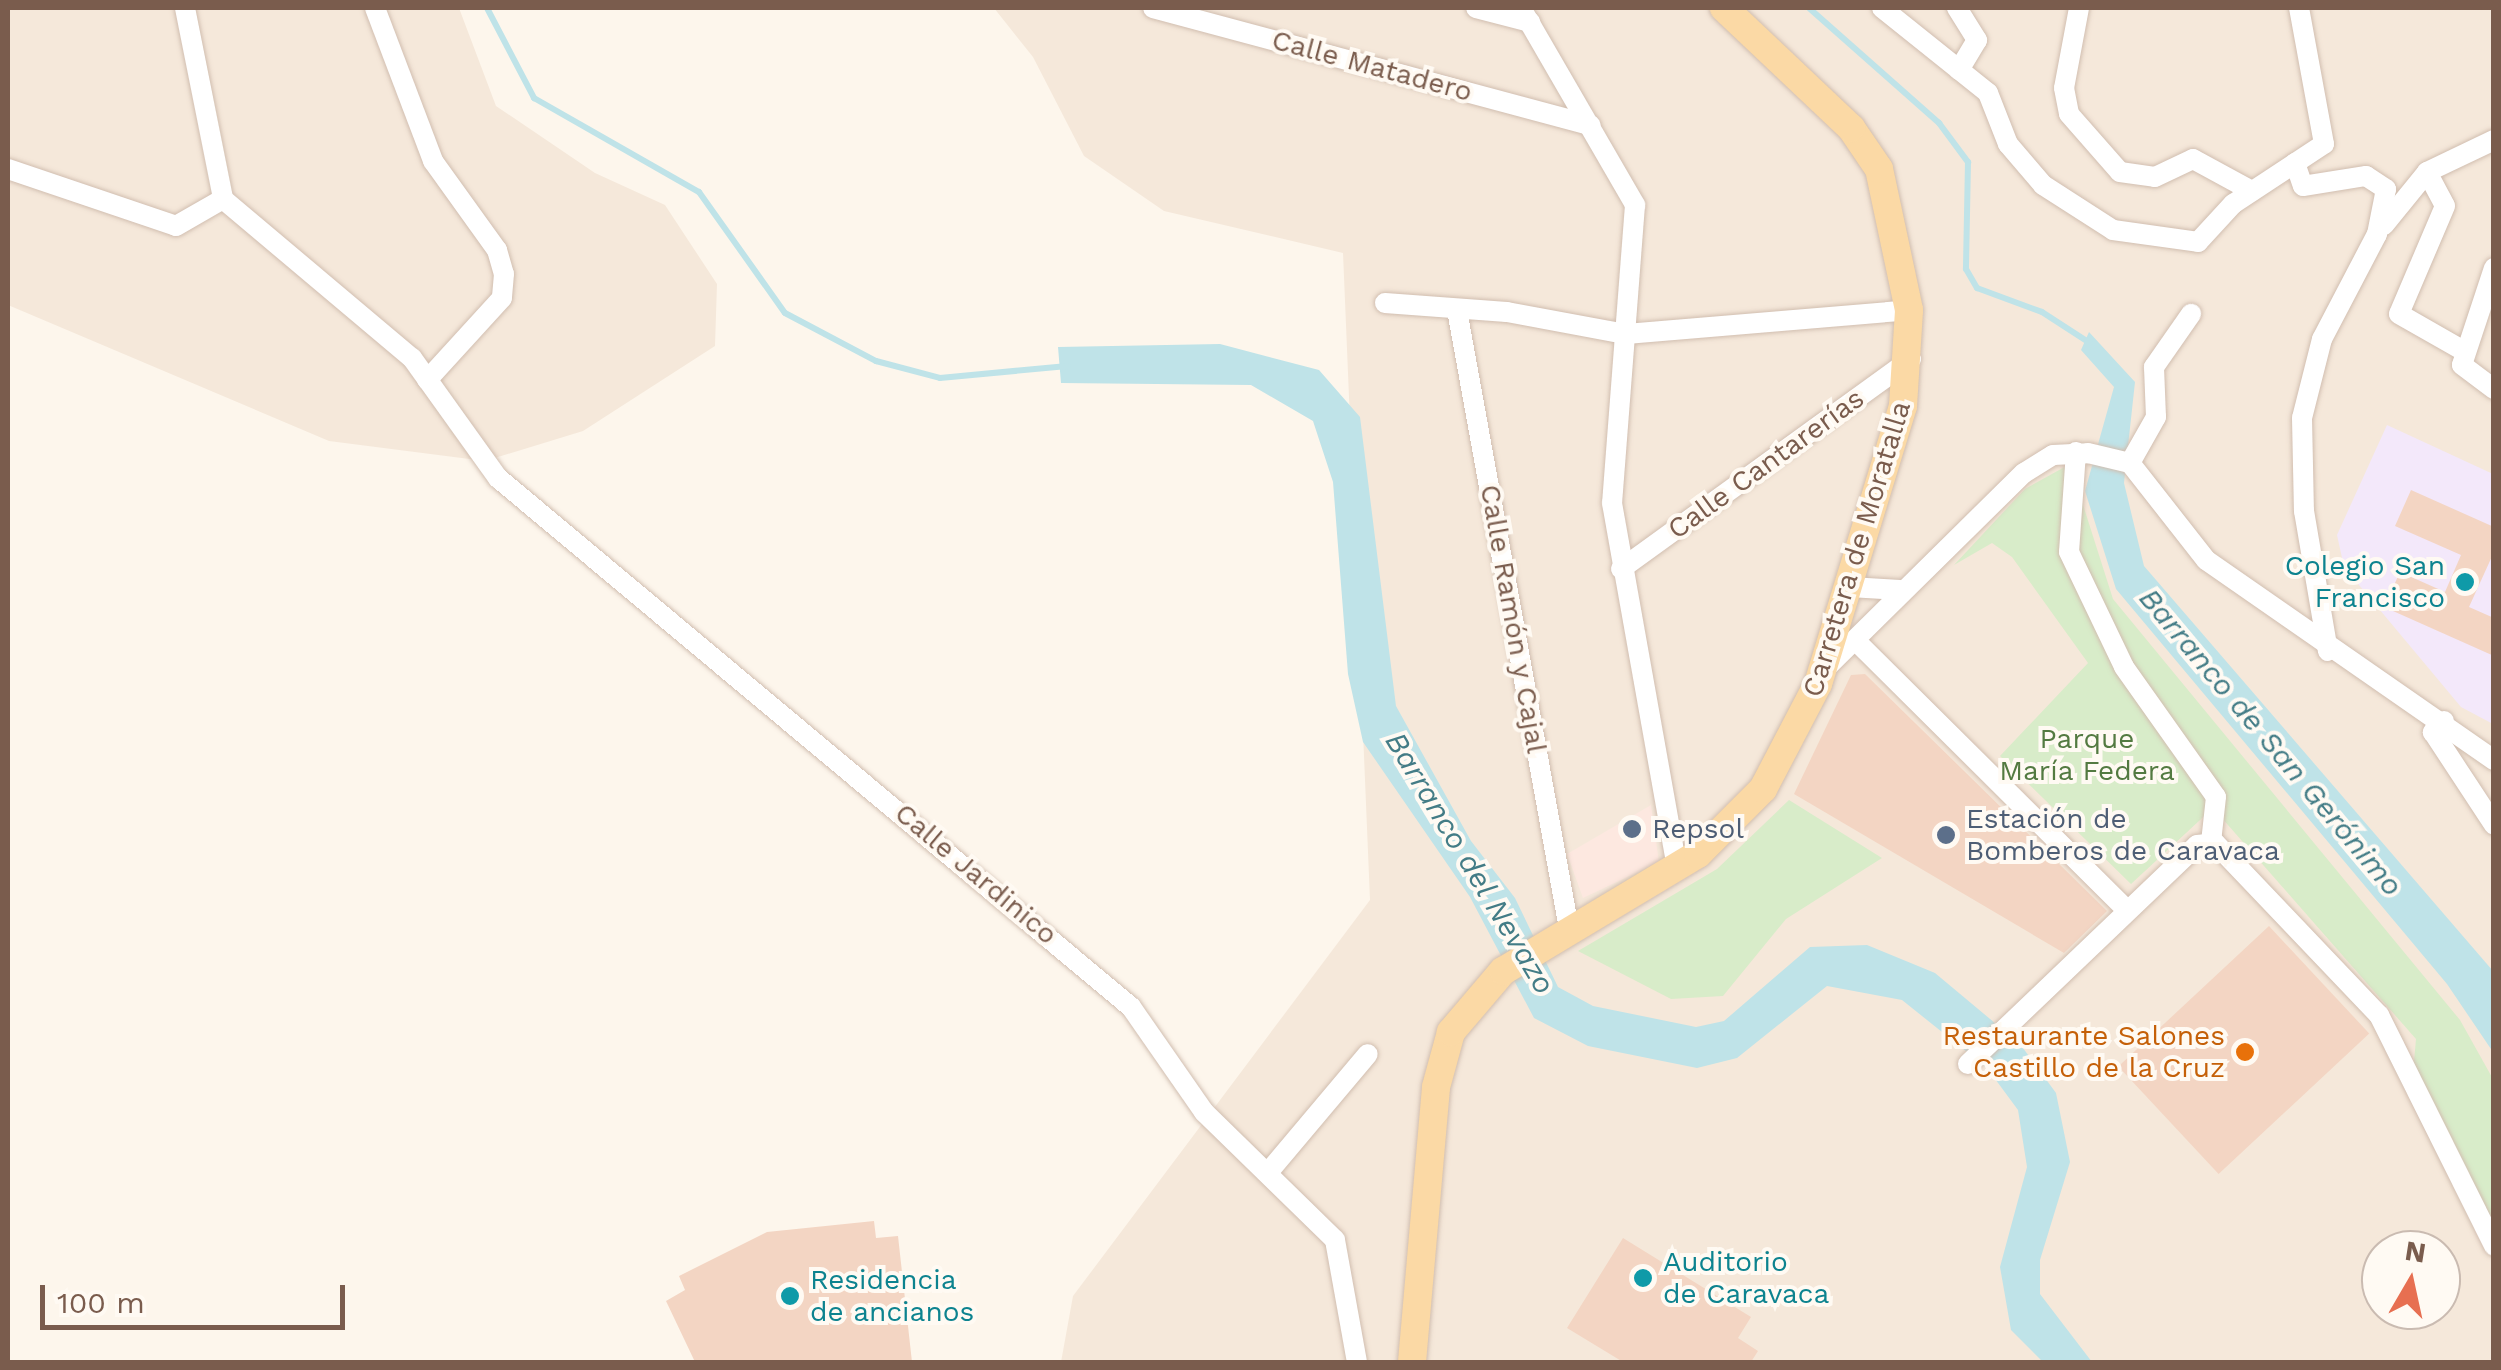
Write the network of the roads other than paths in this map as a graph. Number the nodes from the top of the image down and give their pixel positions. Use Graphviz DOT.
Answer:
graph roads {
  1 [pos="185,8"];
  2 [pos="375,8"];
  3 [pos="1157,8"];
  4 [pos="1476,8"];
  5 [pos="1724,8"];
  6 [pos="1958,8"];
  7 [pos="2079,8"];
  8 [pos="2299,8"];
  9 [pos="1889,10"];
  10 [pos="1526,15"];
  11 [pos="1959,70"];
  12 [pos="1591,125"];
  13 [pos="2494,140"];
  14 [pos="2295,163"];
  15 [pos="8,169"];
  16 [pos="2426,172"];
  17 [pos="2252,191"];
  18 [pos="223,199"];
  19 [pos="2376,234"];
  20 [pos="2494,268"];
  21 [pos="1386,303"];
  22 [pos="1458,310"];
  23 [pos="1909,310"];
  24 [pos="2191,314"];
  25 [pos="1626,334"];
  26 [pos="2462,350"];
  27 [pos="1911,360"];
  28 [pos="426,380"];
  29 [pos="2494,389"];
  30 [pos="2087,453"];
  31 [pos="2127,462"];
  32 [pos="1621,569"];
  33 [pos="1856,589"];
  34 [pos="1900,590"];
  35 [pos="1877,620"];
  36 [pos="1838,624"];
  37 [pos="1859,644"];
  38 [pos="2328,651"];
  39 [pos="1823,671"];
  40 [pos="2444,721"];
  41 [pos="2494,760"];
  42 [pos="2494,825"];
  43 [pos="2210,842"];
  44 [pos="1677,868"];
  45 [pos="2127,910"];
  46 [pos="1562,933"];
  47 [pos="1368,1054"];
  48 [pos="1968,1064"];
  49 [pos="1271,1169"];
  50 [pos="2494,1246"];
  51 [pos="1358,1362"];
  52 [pos="1412,1362"];
  1 -- 18 [label="street"];
  2 -- 28 [label="street"];
  3 -- 12 [label="street, Calle Matadero"];
  4 -- 10 [label="street"];
  5 -- 23 [label="main road, Carretera de Moratalla"];
  6 -- 11 [label="street"];
  7 -- 17 [label="street"];
  8 -- 14 [label="street"];
  9 -- 11 [label="street"];
  10 -- 12 [label="street"];
  11 -- 17 [label="street"];
  12 -- 25 [label="street"];
  13 -- 16 [label="street"];
  14 -- 17 [label="street"];
  14 -- 19 [label="street"];
  15 -- 18 [label="street"];
  16 -- 19 [label="street"];
  16 -- 26 [label="street"];
  18 -- 28 [label="street, Calle Jardinico"];
  19 -- 38 [label="street"];
  20 -- 26 [label="street"];
  21 -- 22 [label="street"];
  22 -- 25 [label="street"];
  22 -- 46 [label="street, Calle Ramón y Cajal"];
  23 -- 25 [label="street"];
  23 -- 27 [label="main road, Carretera de Moratalla"];
  24 -- 31 [label="street"];
  25 -- 32 [label="street"];
  26 -- 29 [label="street"];
  27 -- 32 [label="street, Calle Cantarerías"];
  27 -- 33 [label="main road, Carretera de Moratalla"];
  28 -- 49 [label="street, Calle Jardinico"];
  30 -- 31 [label="street"];
  30 -- 34 [label="street"];
  30 -- 43 [label="street"];
  31 -- 38 [label="street"];
  32 -- 44 [label="street"];
  33 -- 34 [label="street"];
  33 -- 35 [label="street"];
  33 -- 36 [label="main road, Carretera de Moratalla"];
  34 -- 35 [label="street"];
  35 -- 37 [label="street"];
  36 -- 37 [label="street"];
  36 -- 39 [label="main road, Carretera de Moratalla"];
  37 -- 39 [label="street"];
  37 -- 45 [label="street"];
  38 -- 40 [label="street"];
  39 -- 44 [label="main road, Carretera de Moratalla"];
  40 -- 41 [label="street"];
  40 -- 42 [label="street"];
  43 -- 45 [label="street"];
  43 -- 50 [label="street"];
  44 -- 46 [label="main road, Carretera de Moratalla"];
  45 -- 48 [label="street"];
  46 -- 52 [label="main road, Carretera de Moratalla"];
  47 -- 49 [label="street"];
  49 -- 51 [label="street, Calle Jardinico"];
}
